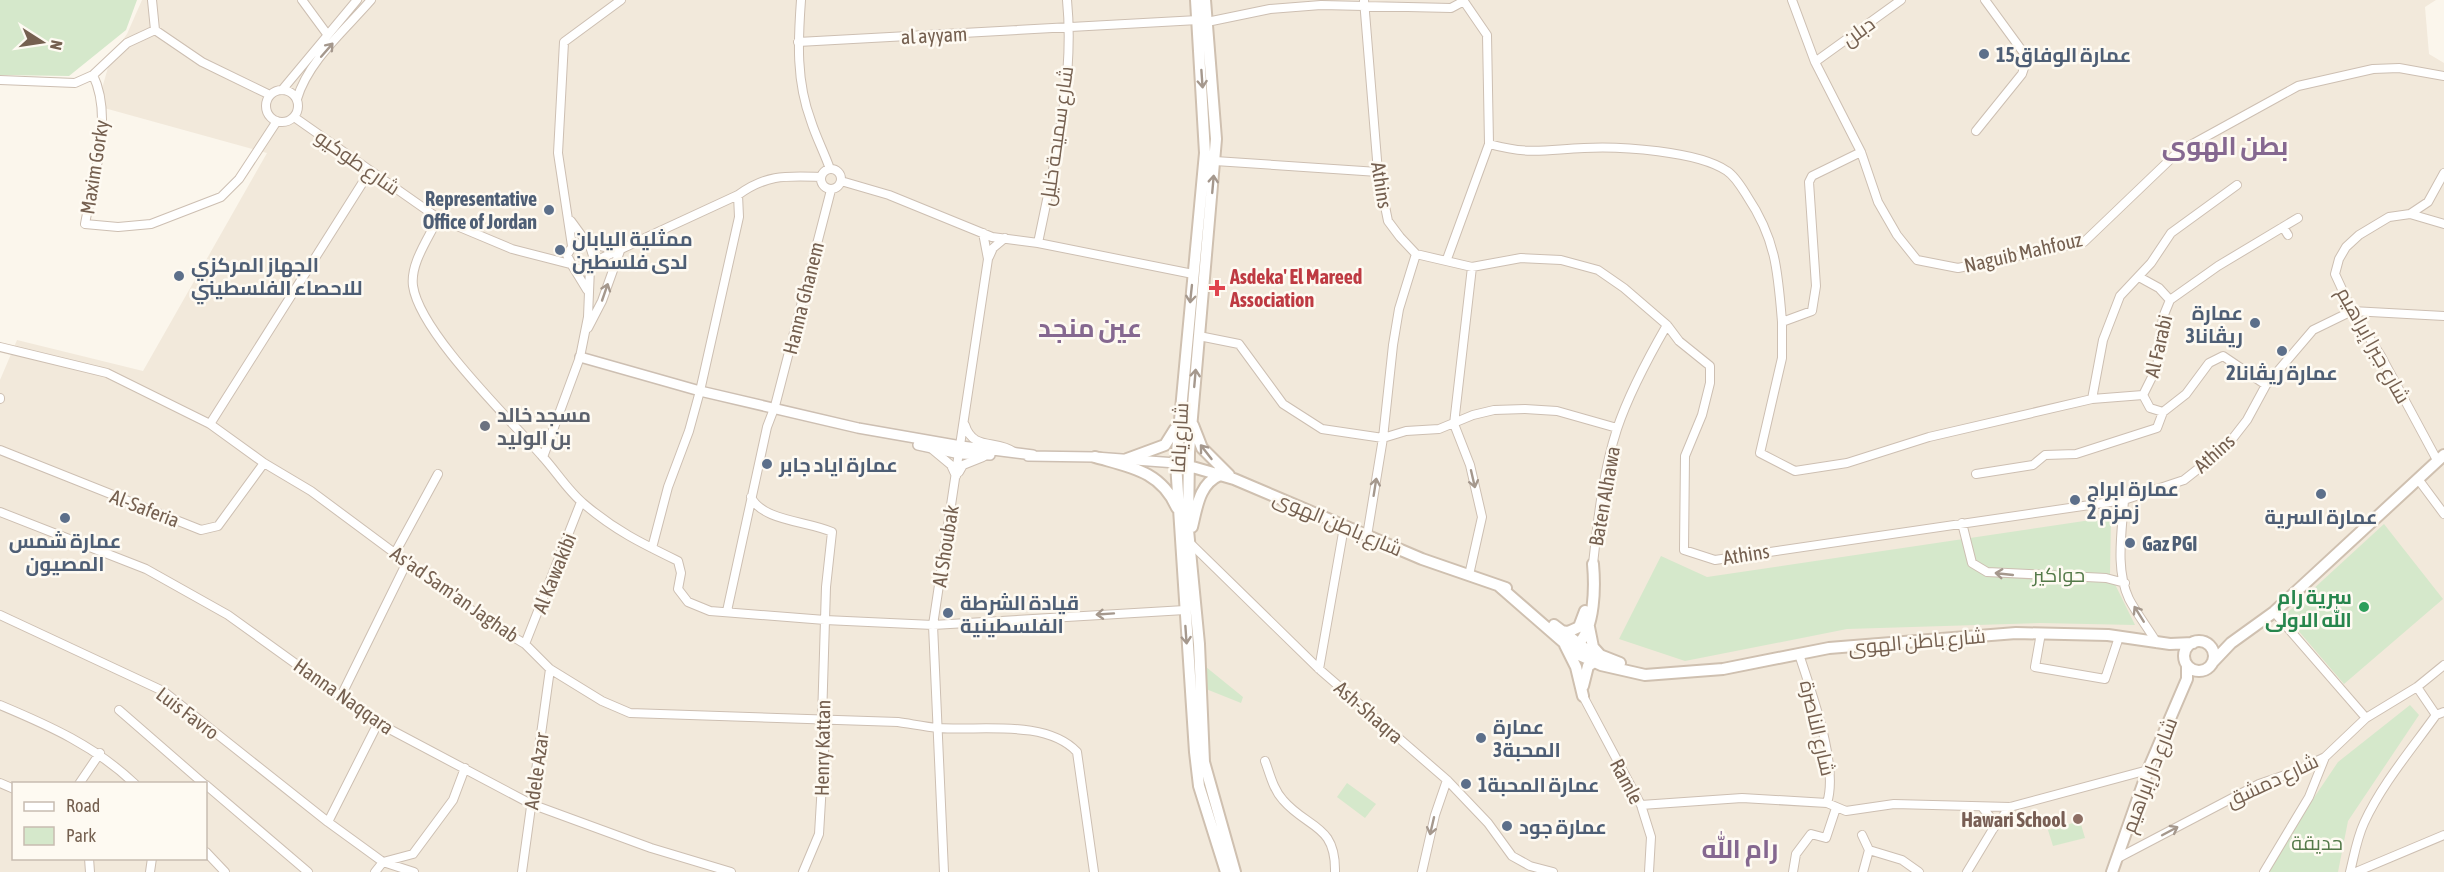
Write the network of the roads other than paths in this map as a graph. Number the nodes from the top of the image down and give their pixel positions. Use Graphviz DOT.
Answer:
graph roads {
  1 [pos="152,0"];
  2 [pos="302,0"];
  3 [pos="357,0"];
  4 [pos="371,0"];
  5 [pos="621,0"];
  6 [pos="801,0"];
  7 [pos="1067,0"];
  8 [pos="1196,0"];
  9 [pos="1205,0"];
  10 [pos="1792,0"];
  11 [pos="1901,0"];
  12 [pos="1985,0"];
  13 [pos="1464,1"];
  14 [pos="1364,3"];
  15 [pos="1203,21"];
  16 [pos="1070,28"];
  17 [pos="155,30"];
  18 [pos="327,34"];
  19 [pos="798,42"];
  20 [pos="1815,62"];
  21 [pos="93,75"];
  22 [pos="2444,76"];
  23 [pos="0,80"];
  24 [pos="282,90"];
  25 [pos="270,95"];
  26 [pos="297,99"];
  27 [pos="294,117"];
  28 [pos="277,121"];
  29 [pos="1976,131"];
  30 [pos="1489,144"];
  31 [pos="1861,152"];
  32 [pos="1215,161"];
  33 [pos="830,169"];
  34 [pos="370,171"];
  35 [pos="1378,172"];
  36 [pos="2444,173"];
  37 [pos="821,177"];
  38 [pos="841,181"];
  39 [pos="2237,185"];
  40 [pos="831,189"];
  41 [pos="738,195"];
  42 [pos="2410,214"];
  43 [pos="438,218"];
  44 [pos="2298,218"];
  45 [pos="570,220"];
  46 [pos="2444,224"];
  47 [pos="2283,227"];
  48 [pos="983,234"];
  49 [pos="2288,235"];
  50 [pos="1005,238"];
  51 [pos="1038,243"];
  52 [pos="589,245"];
  53 [pos="570,249"];
  54 [pos="620,249"];
  55 [pos="1416,254"];
  56 [pos="1447,258"];
  57 [pos="988,259"];
  58 [pos="554,260"];
  59 [pos="592,264"];
  60 [pos="571,266"];
  61 [pos="1472,267"];
  62 [pos="1193,274"];
  63 [pos="2139,277"];
  64 [pos="588,291"];
  65 [pos="2170,300"];
  66 [pos="2352,311"];
  67 [pos="2444,315"];
  68 [pos="1782,322"];
  69 [pos="1667,325"];
  70 [pos="585,335"];
  71 [pos="1199,336"];
  72 [pos="0,347"];
  73 [pos="580,357"];
  74 [pos="2266,384"];
  75 [pos="700,391"];
  76 [pos="2143,395"];
  77 [pos="2092,399"];
  78 [pos="775,406"];
  79 [pos="2163,412"];
  80 [pos="1192,417"];
  81 [pos="1179,421"];
  82 [pos="964,423"];
  83 [pos="210,424"];
  84 [pos="1454,424"];
  85 [pos="858,428"];
  86 [pos="1617,428"];
  87 [pos="1383,438"];
  88 [pos="929,447"];
  89 [pos="0,450"];
  90 [pos="960,450"];
  91 [pos="1014,452"];
  92 [pos="990,455"];
  93 [pos="1033,455"];
  94 [pos="543,457"];
  95 [pos="1095,457"];
  96 [pos="2441,458"];
  97 [pos="1127,459"];
  98 [pos="264,463"];
  99 [pos="1176,463"];
  100 [pos="1188,465"];
  101 [pos="438,474"];
  102 [pos="1976,474"];
  103 [pos="1220,475"];
  104 [pos="956,476"];
  105 [pos="1234,479"];
  106 [pos="2418,479"];
  107 [pos="751,497"];
  108 [pos="2124,500"];
  109 [pos="582,502"];
  110 [pos="0,512"];
  111 [pos="1179,514"];
  112 [pos="2444,514"];
  113 [pos="1962,523"];
  114 [pos="1344,526"];
  115 [pos="1367,536"];
  116 [pos="1189,542"];
  117 [pos="652,548"];
  118 [pos="395,553"];
  119 [pos="407,562"];
  120 [pos="1593,564"];
  121 [pos="1469,575"];
  122 [pos="2125,583"];
  123 [pos="1499,586"];
  124 [pos="1185,610"];
  125 [pos="727,611"];
  126 [pos="2274,612"];
  127 [pos="0,615"];
  128 [pos="825,620"];
  129 [pos="1589,623"];
  130 [pos="933,625"];
  131 [pos="1560,631"];
  132 [pos="2041,633"];
  133 [pos="2119,637"];
  134 [pos="2157,643"];
  135 [pos="2193,643"];
  136 [pos="2231,643"];
  137 [pos="525,644"];
  138 [pos="1578,644"];
  139 [pos="2170,644"];
  140 [pos="2207,644"];
  141 [pos="1565,645"];
  142 [pos="1799,654"];
  143 [pos="1597,660"];
  144 [pos="2186,663"];
  145 [pos="2212,663"];
  146 [pos="2444,665"];
  147 [pos="550,669"];
  148 [pos="1319,669"];
  149 [pos="2200,671"];
  150 [pos="2187,679"];
  151 [pos="2417,687"];
  152 [pos="341,696"];
  153 [pos="1583,696"];
  154 [pos="0,705"];
  155 [pos="119,710"];
  156 [pos="2440,714"];
  157 [pos="2366,718"];
  158 [pos="822,720"];
  159 [pos="378,723"];
  160 [pos="940,728"];
  161 [pos="100,753"];
  162 [pos="2325,757"];
  163 [pos="1265,761"];
  164 [pos="465,768"];
  165 [pos="2148,770"];
  166 [pos="1447,780"];
  167 [pos="80,782"];
  168 [pos="134,782"];
  169 [pos="203,782"];
  170 [pos="207,786"];
  171 [pos="1827,803"];
  172 [pos="531,804"];
  173 [pos="1641,805"];
  174 [pos="1982,807"];
  175 [pos="2010,807"];
  176 [pos="1836,808"];
  177 [pos="328,822"];
  178 [pos="1993,829"];
  179 [pos="1862,835"];
  180 [pos="2444,835"];
  181 [pos="1869,850"];
  182 [pos="207,853"];
  183 [pos="2118,858"];
  184 [pos="383,862"];
  185 [pos="225,872"];
  186 [pos="308,872"];
  187 [pos="375,872"];
  188 [pos="414,872"];
  189 [pos="522,872"];
  190 [pos="731,872"];
  191 [pos="803,872"];
  192 [pos="944,872"];
  193 [pos="1094,872"];
  194 [pos="1226,872"];
  195 [pos="1235,872"];
  196 [pos="1335,872"];
  197 [pos="1422,872"];
  198 [pos="1553,872"];
  199 [pos="1649,872"];
  200 [pos="1793,872"];
  201 [pos="1863,872"];
  202 [pos="1919,872"];
  203 [pos="1967,872"];
  204 [pos="2112,872"];
  205 [pos="2264,872"];
  206 [pos="2350,872"];
  207 [pos="2356,872"];
  1 -- 17 [label="street"];
  2 -- 18 [label="street"];
  3 -- 18 [label="street"];
  26 -- 4 [label="street, one-way"];
  5 -- 45 [label="street"];
  6 -- 19 [label="street"];
  7 -- 16 [label="street, شارع سميحة خليل"];
  8 -- 15 [label="main road, شارع يافا"];
  9 -- 15 [label="main road, شارع يافا"];
  10 -- 20 [label="street, Naguib Mahfouz"];
  11 -- 20 [label="street, دبلن"];
  12 -- 29 [label="street"];
  13 -- 14 [label="street, al ayyam"];
  13 -- 30 [label="street"];
  14 -- 15 [label="street, al ayyam"];
  14 -- 35 [label="street, Athins"];
  15 -- 16 [label="street, al ayyam"];
  15 -- 32 [label="main road, شارع يافا"];
  15 -- 62 [label="main road, شارع يافا, one-way"];
  16 -- 19 [label="street, al ayyam"];
  16 -- 51 [label="street, شارع سميحة خليل"];
  17 -- 21 [label="street"];
  17 -- 25 [label="street"];
  18 -- 24 [label="street"];
  19 -- 33 [label="street"];
  20 -- 31 [label="street, Naguib Mahfouz"];
  21 -- 23 [label="street"];
  21 -- 28 [label="street, Maxim Gorky"];
  22 -- 31 [label="street, Naguib Mahfouz"];
  24 -- 25 [label="street"];
  24 -- 26 [label="street"];
  25 -- 28 [label="street"];
  26 -- 27 [label="street"];
  27 -- 28 [label="street"];
  27 -- 34 [label="street, شارع طوكيو"];
  30 -- 56 [label="street"];
  30 -- 68 [label="street"];
  31 -- 68 [label="street"];
  32 -- 35 [label="street"];
  71 -- 32 [label="main road, شارع يافا, one-way"];
  33 -- 37 [label="street"];
  33 -- 38 [label="street"];
  34 -- 43 [label="street, شارع طوكيو"];
  34 -- 83 [label="street"];
  35 -- 55 [label="street, Athins"];
  36 -- 42 [label="street, شارع جبرا إبراهيم"];
  37 -- 40 [label="street"];
  37 -- 41 [label="street"];
  38 -- 40 [label="street"];
  38 -- 48 [label="street"];
  39 -- 63 [label="street"];
  40 -- 78 [label="street, Hanna Ghanem"];
  41 -- 54 [label="street"];
  41 -- 75 [label="street"];
  42 -- 46 [label="street"];
  42 -- 66 [label="street, شارع جبرا إبراهيم"];
  43 -- 58 [label="street, شارع طوكيو"];
  43 -- 94 [label="street"];
  44 -- 47 [label="street"];
  45 -- 52 [label="street"];
  45 -- 53 [label="street"];
  47 -- 49 [label="street"];
  47 -- 65 [label="street"];
  48 -- 50 [label="street"];
  48 -- 57 [label="street, Al Shoubak"];
  50 -- 51 [label="street"];
  50 -- 57 [label="street"];
  51 -- 62 [label="street"];
  52 -- 53 [label="street"];
  52 -- 54 [label="street"];
  52 -- 59 [label="street"];
  53 -- 58 [label="street"];
  53 -- 60 [label="street"];
  54 -- 59 [label="street"];
  70 -- 54 [label="street, one-way"];
  55 -- 56 [label="street"];
  55 -- 87 [label="street"];
  56 -- 61 [label="street"];
  57 -- 82 [label="street, Al Shoubak"];
  58 -- 60 [label="street, شارع طوكيو"];
  59 -- 60 [label="street"];
  59 -- 64 [label="street"];
  60 -- 64 [label="street"];
  61 -- 69 [label="street, Athins"];
  61 -- 84 [label="street"];
  62 -- 81 [label="main road, شارع يافا, one-way"];
  63 -- 65 [label="street, Al Farabi"];
  63 -- 77 [label="street"];
  64 -- 70 [label="street"];
  65 -- 76 [label="street, Al Farabi"];
  66 -- 67 [label="street, Athins"];
  66 -- 74 [label="street, Athins"];
  66 -- 96 [label="street, شارع جبرا إبراهيم"];
  68 -- 77 [label="street"];
  69 -- 86 [label="street, Baten Alhawa"];
  69 -- 113 [label="street, Athins"];
  70 -- 73 [label="street"];
  80 -- 71 [label="main road, شارع يافا, one-way"];
  71 -- 87 [label="street"];
  72 -- 83 [label="street, As'ad Sam'an Jaghab"];
  73 -- 75 [label="street"];
  73 -- 94 [label="street"];
  74 -- 79 [label="street"];
  74 -- 108 [label="street, Athins"];
  75 -- 78 [label="street"];
  75 -- 117 [label="street"];
  76 -- 77 [label="street"];
  76 -- 79 [label="street"];
  78 -- 85 [label="street"];
  78 -- 107 [label="street, Hanna Ghanem"];
  79 -- 102 [label="street"];
  80 -- 100 [label="main road, شارع يافا"];
  105 -- 80 [label="main road, one-way"];
  81 -- 97 [label="main road"];
  81 -- 99 [label="main road, شارع يافا"];
  82 -- 90 [label="street, Al Shoubak"];
  82 -- 91 [label="street"];
  83 -- 98 [label="street, As'ad Sam'an Jaghab"];
  84 -- 86 [label="street"];
  84 -- 87 [label="street"];
  84 -- 121 [label="street, one-way"];
  85 -- 88 [label="street"];
  85 -- 90 [label="street"];
  86 -- 120 [label="street, Baten Alhawa"];
  115 -- 87 [label="street, one-way"];
  88 -- 90 [label="street"];
  88 -- 104 [label="street"];
  89 -- 98 [label="street, Al-Saferia"];
  90 -- 91 [label="street"];
  90 -- 92 [label="street"];
  90 -- 104 [label="street, Al Shoubak"];
  91 -- 93 [label="street"];
  92 -- 93 [label="street"];
  92 -- 104 [label="street"];
  93 -- 95 [label="street"];
  94 -- 109 [label="street"];
  95 -- 97 [label="street"];
  95 -- 111 [label="main road"];
  96 -- 106 [label="main road"];
  97 -- 99 [label="street"];
  98 -- 118 [label="street, As'ad Sam'an Jaghab"];
  99 -- 100 [label="main road, شارع باطن الهوى"];
  99 -- 111 [label="main road, شارع يافا"];
  100 -- 103 [label="main road, شارع باطن الهوى"];
  100 -- 116 [label="main road, شارع يافا"];
  101 -- 118 [label="street"];
  103 -- 105 [label="main road, شارع باطن الهوى"];
  103 -- 116 [label="main road"];
  104 -- 130 [label="street, Al Shoubak"];
  105 -- 114 [label="main road, شارع باطن الهوى"];
  106 -- 112 [label="street"];
  106 -- 126 [label="main road"];
  107 -- 125 [label="street, Hanna Ghanem"];
  107 -- 128 [label="street, Henry Kattan"];
  108 -- 113 [label="street, Athins"];
  108 -- 122 [label="street"];
  109 -- 117 [label="street"];
  109 -- 137 [label="street, Al Kawakibi"];
  110 -- 152 [label="street, Hanna Naqqara"];
  111 -- 124 [label="main road, شارع يافا"];
  122 -- 113 [label="street, one-way"];
  114 -- 115 [label="main road, شارع باطن الهوى"];
  114 -- 148 [label="street"];
  115 -- 121 [label="main road, شارع باطن الهوى"];
  116 -- 148 [label="street, Ash-Shaqra"];
  116 -- 195 [label="main road, شارع يافا"];
  117 -- 125 [label="street"];
  118 -- 119 [label="street, As'ad Sam'an Jaghab"];
  119 -- 137 [label="street, As'ad Sam'an Jaghab"];
  119 -- 152 [label="street"];
  120 -- 129 [label="main road"];
  120 -- 131 [label="main road"];
  121 -- 123 [label="main road, شارع باطن الهوى"];
  134 -- 122 [label="street, one-way"];
  123 -- 131 [label="main road"];
  123 -- 141 [label="main road"];
  124 -- 130 [label="street, one-way"];
  124 -- 194 [label="main road, شارع يافا, one-way"];
  125 -- 128 [label="street"];
  126 -- 136 [label="main road"];
  126 -- 157 [label="street"];
  127 -- 177 [label="street, Luis Favro"];
  128 -- 130 [label="street"];
  128 -- 158 [label="street, Henry Kattan"];
  129 -- 138 [label="main road"];
  129 -- 143 [label="main road"];
  130 -- 160 [label="street, Al Shoubak"];
  131 -- 138 [label="main road"];
  132 -- 133 [label="main road, شارع باطن الهوى"];
  132 -- 133 [label="street"];
  132 -- 142 [label="main road, شارع باطن الهوى"];
  133 -- 134 [label="main road, شارع باطن الهوى"];
  134 -- 139 [label="main road, شارع باطن الهوى"];
  135 -- 139 [label="main road, شارع باطن الهوى"];
  135 -- 140 [label="main road"];
  135 -- 144 [label="main road"];
  136 -- 140 [label="main road"];
  136 -- 145 [label="main road"];
  137 -- 147 [label="street, As'ad Sam'an Jaghab"];
  138 -- 141 [label="main road"];
  138 -- 143 [label="main road"];
  139 -- 144 [label="main road"];
  140 -- 145 [label="main road"];
  141 -- 143 [label="main road"];
  141 -- 153 [label="main road"];
  142 -- 143 [label="main road, شارع باطن الهوى"];
  142 -- 171 [label="street, شارع الناصرة"];
  143 -- 153 [label="main road"];
  144 -- 149 [label="main road"];
  144 -- 150 [label="main road"];
  145 -- 149 [label="main road"];
  146 -- 151 [label="street, شارع دمشق"];
  147 -- 158 [label="street, As'ad Sam'an Jaghab"];
  147 -- 172 [label="street, Adele Azar"];
  148 -- 166 [label="street, Ash-Shaqra"];
  149 -- 150 [label="main road"];
  150 -- 165 [label="main road, شارع دار إبراهيم"];
  151 -- 156 [label="street"];
  151 -- 157 [label="street, شارع دمشق"];
  152 -- 159 [label="street, Hanna Naqqara"];
  153 -- 173 [label="street, Ramle"];
  154 -- 161 [label="street"];
  155 -- 169 [label="street"];
  156 -- 206 [label="street"];
  157 -- 162 [label="street, شارع دمشق"];
  158 -- 160 [label="street, As'ad Sam'an Jaghab"];
  158 -- 191 [label="street, Henry Kattan"];
  159 -- 164 [label="street, Hanna Naqqara"];
  159 -- 177 [label="street"];
  160 -- 192 [label="street, Al Shoubak"];
  160 -- 193 [label="street, As'ad Sam'an Jaghab"];
  161 -- 167 [label="street"];
  161 -- 168 [label="street"];
  183 -- 162 [label="street, شارع دمشق, one-way"];
  162 -- 205 [label="street"];
  163 -- 196 [label="street"];
  164 -- 172 [label="street, Hanna Naqqara"];
  164 -- 184 [label="street"];
  165 -- 175 [label="street"];
  165 -- 183 [label="main road, شارع دار إبراهيم"];
  166 -- 197 [label="street, one-way"];
  166 -- 198 [label="street, Ash-Shaqra"];
  170 -- 186 [label="street"];
  171 -- 173 [label="street"];
  171 -- 176 [label="street"];
  172 -- 189 [label="street, Adele Azar"];
  172 -- 190 [label="street, Hanna Naqqara"];
  173 -- 199 [label="street, Ramle"];
  174 -- 175 [label="street"];
  174 -- 176 [label="street"];
  174 -- 178 [label="street"];
  175 -- 178 [label="street"];
  176 -- 200 [label="street"];
  177 -- 184 [label="street, Luis Favro"];
  178 -- 203 [label="street"];
  179 -- 181 [label="street"];
  180 -- 207 [label="street"];
  181 -- 201 [label="street"];
  181 -- 202 [label="street"];
  182 -- 185 [label="street"];
  183 -- 204 [label="main road, شارع دار إبراهيم"];
  184 -- 187 [label="street"];
  184 -- 188 [label="street, Luis Favro"];
}
